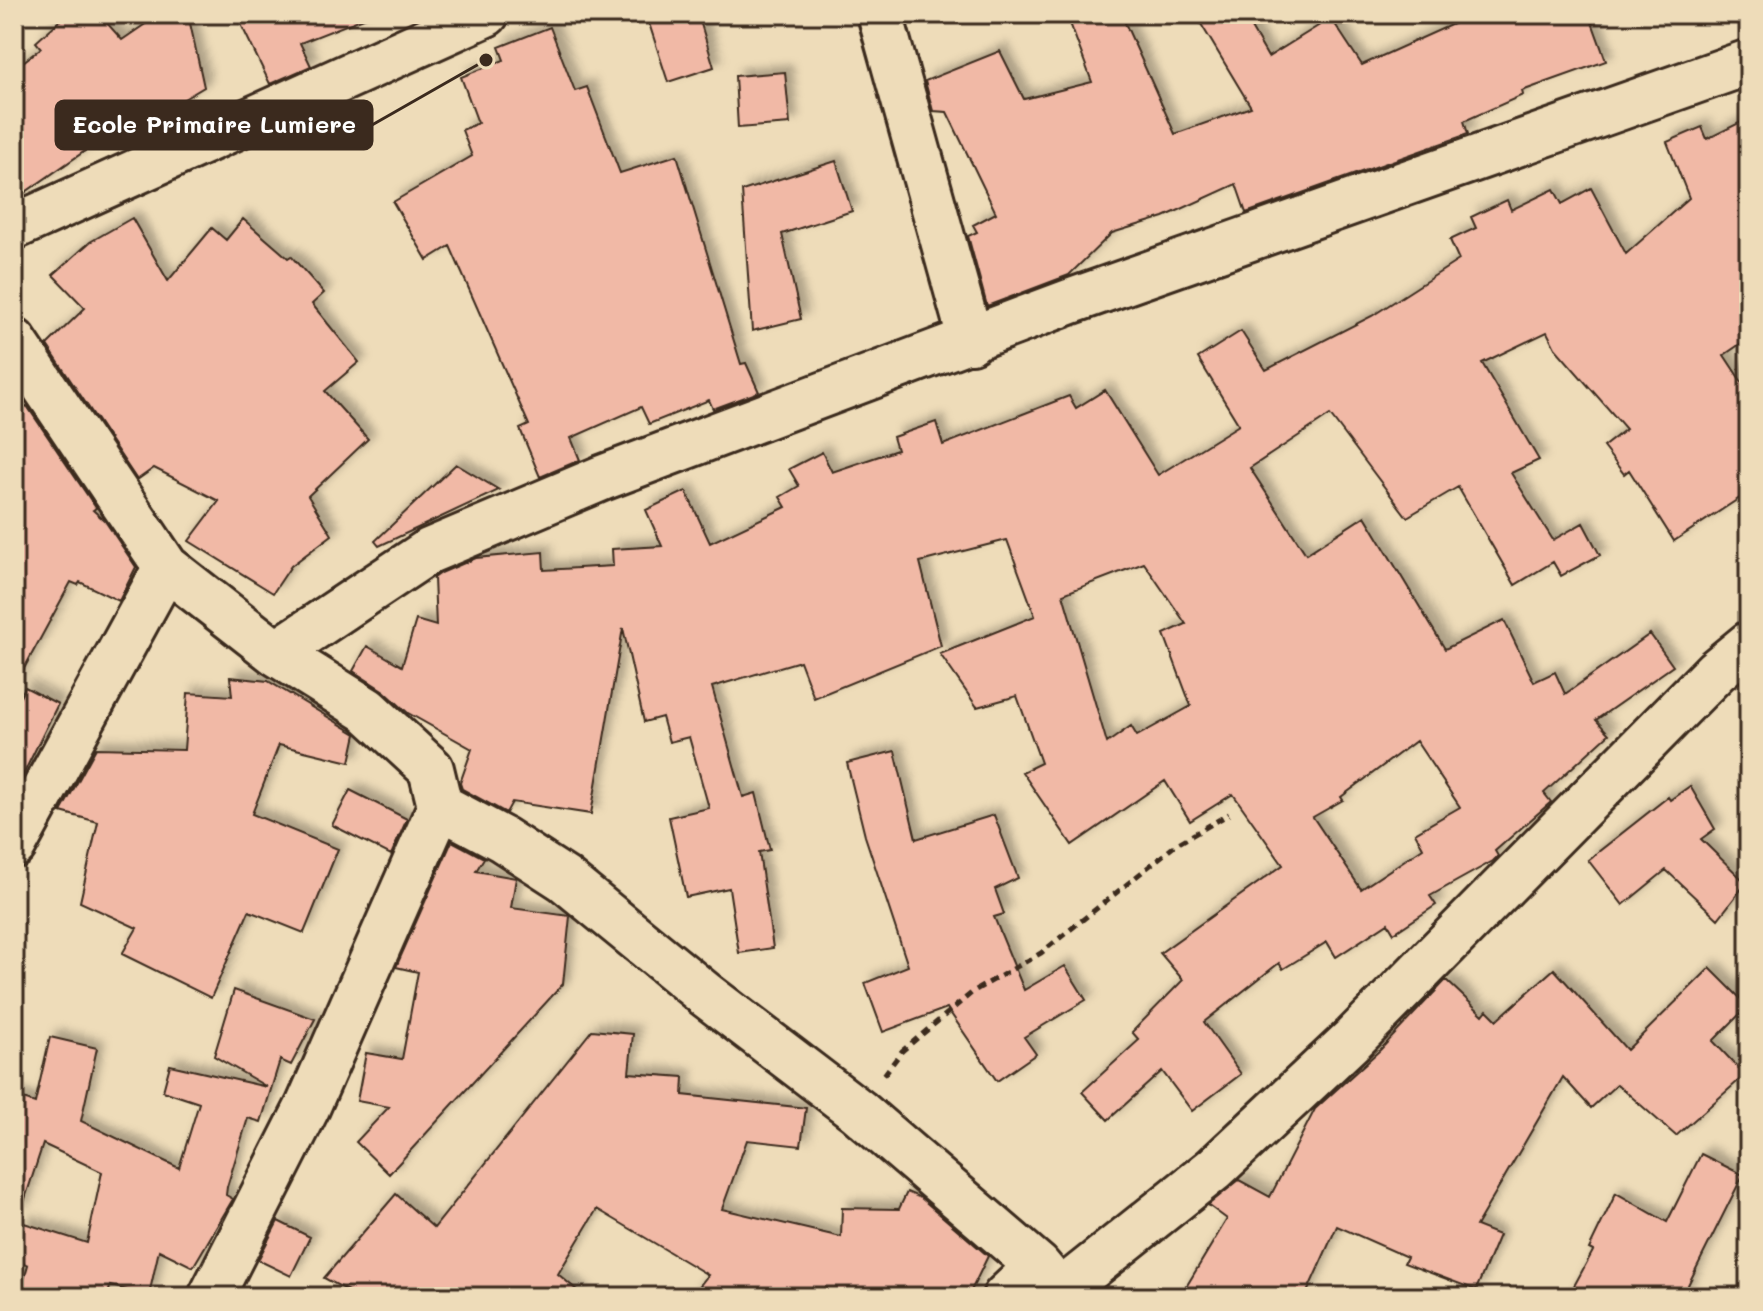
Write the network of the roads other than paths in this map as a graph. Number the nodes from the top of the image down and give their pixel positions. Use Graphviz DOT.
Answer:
graph roads {
  1 [pos="486,14"];
  2 [pos="880,14"];
  3 [pos="1749,62"];
  4 [pos="14,227"];
  5 [pos="14,341"];
  6 [pos="971,341"];
  7 [pos="166,567"];
  8 [pos="1749,644"];
  9 [pos="276,653"];
  10 [pos="440,806"];
  11 [pos="14,845"];
  12 [pos="1054,1285"];
  13 [pos="211,1297"];
  14 [pos="1005,1297"];
  1 -- 4 [label="street"];
  2 -- 6 [label="street"];
  3 -- 6 [label="street"];
  5 -- 7 [label="street"];
  6 -- 9 [label="street"];
  7 -- 9 [label="street"];
  7 -- 11 [label="street"];
  8 -- 12 [label="street"];
  9 -- 10 [label="street"];
  10 -- 12 [label="street"];
  10 -- 13 [label="street"];
  12 -- 14 [label="street"];
}
